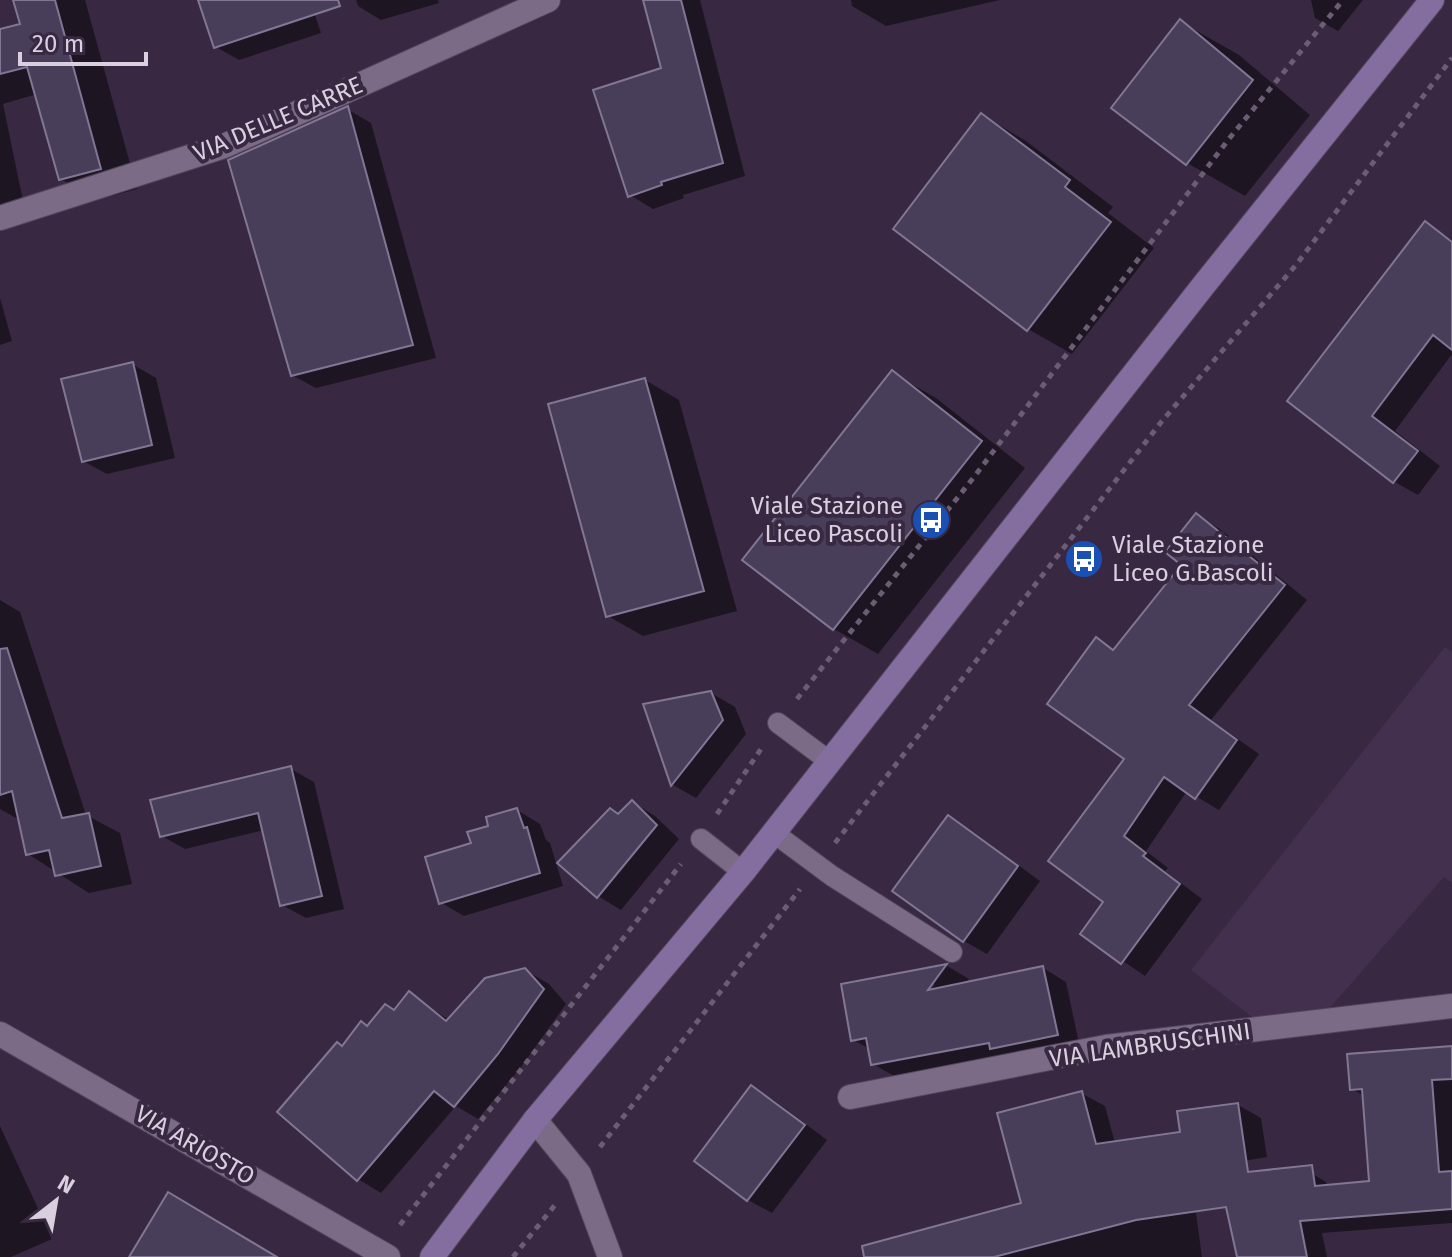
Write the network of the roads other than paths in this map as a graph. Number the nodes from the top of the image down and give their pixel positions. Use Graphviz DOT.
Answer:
graph roads {
  1 [pos="548,0"];
  2 [pos="1432,0"];
  3 [pos="0,218"];
  4 [pos="778,723"];
  5 [pos="829,761"];
  6 [pos="774,833"];
  7 [pos="701,839"];
  8 [pos="743,872"];
  9 [pos="952,952"];
  10 [pos="1452,1006"];
  11 [pos="0,1034"];
  12 [pos="850,1097"];
  13 [pos="535,1120"];
  14 [pos="384,1254"];
  15 [pos="432,1257"];
  16 [pos="610,1257"];
  1 -- 3 [label="street, VIA DELLE CARRE"];
  2 -- 5 [label="main road"];
  4 -- 5 [label="lane"];
  5 -- 6 [label="main road"];
  6 -- 8 [label="main road"];
  6 -- 9 [label="lane"];
  7 -- 8 [label="lane"];
  8 -- 13 [label="main road"];
  10 -- 12 [label="street, VIA LAMBRUSCHINI"];
  11 -- 14 [label="street, VIA ARIOSTO"];
  13 -- 15 [label="main road"];
  13 -- 16 [label="street"];
}
